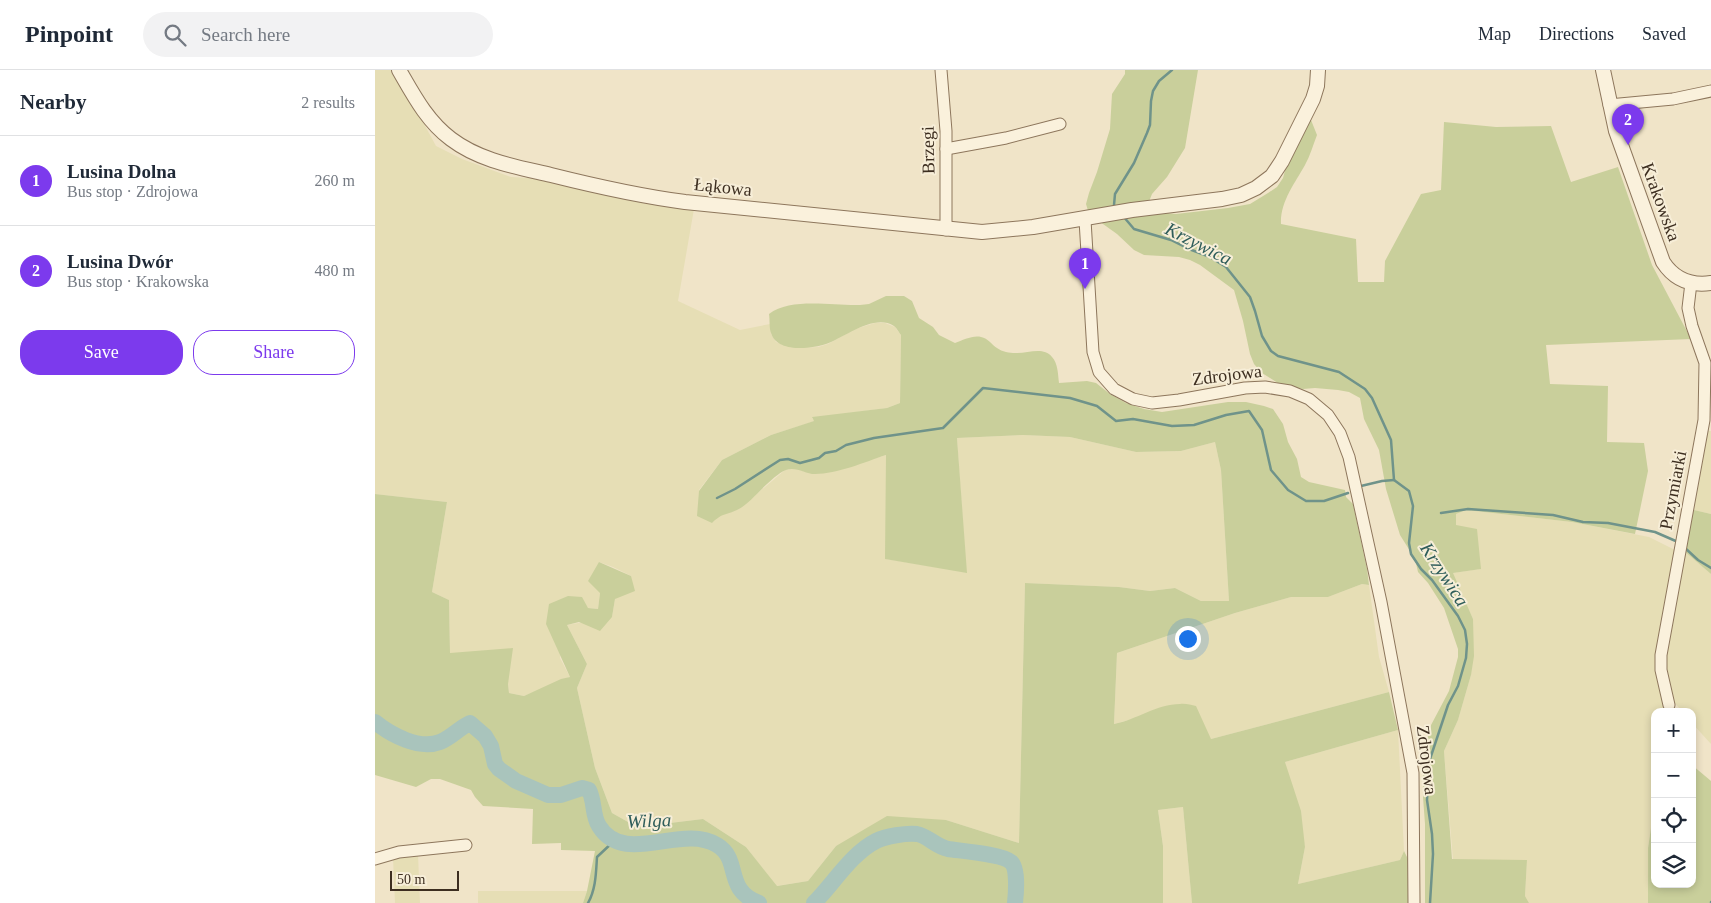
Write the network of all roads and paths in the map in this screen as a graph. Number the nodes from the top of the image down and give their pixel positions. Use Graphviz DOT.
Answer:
graph roads {
  1 [pos="399,70"];
  2 [pos="941,70"];
  3 [pos="1318,70"];
  4 [pos="1603,70"];
  5 [pos="1711,91"];
  6 [pos="1609,105"];
  7 [pos="1059,124"];
  8 [pos="946,149"];
  9 [pos="1085,220"];
  10 [pos="946,230"];
  11 [pos="1691,283"];
  12 [pos="1711,283"];
  13 [pos="1669,705"];
  14 [pos="466,845"];
  15 [pos="375,859"];
  16 [pos="1414,903"];
  1 -- 10 [label="street, Łąkowa"];
  2 -- 8 [label="street, Brzegi"];
  3 -- 9 [label="street"];
  4 -- 6 [label="street, Krakowska"];
  5 -- 6 [label="street"];
  6 -- 11 [label="street, Krakowska"];
  7 -- 8 [label="street"];
  8 -- 10 [label="street, Brzegi"];
  9 -- 10 [label="street, Łąkowa"];
  9 -- 16 [label="street, Zdrojowa"];
  11 -- 12 [label="street"];
  11 -- 13 [label="street, Przymiarki"];
  14 -- 15 [label="street"];
}
